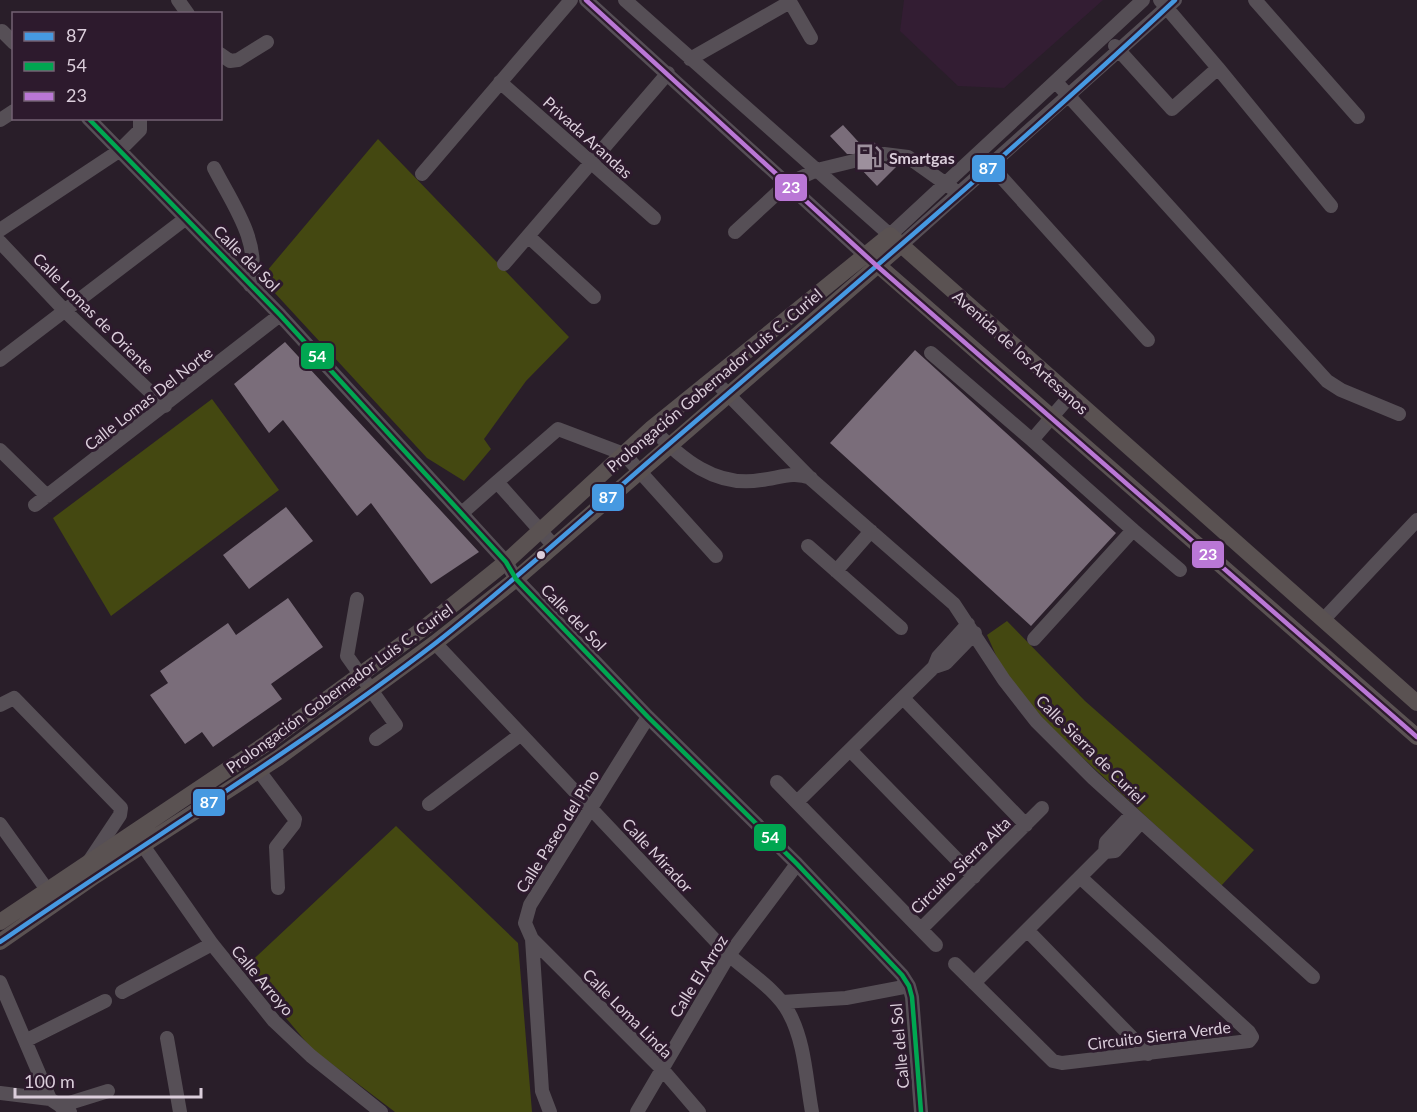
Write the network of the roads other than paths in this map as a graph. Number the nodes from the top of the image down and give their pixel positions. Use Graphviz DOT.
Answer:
graph roads {
  1 [pos="178,0"];
  2 [pos="571,0"];
  3 [pos="586,0"];
  4 [pos="1143,0"];
  5 [pos="1255,0"];
  6 [pos="789,1"];
  7 [pos="1168,3"];
  8 [pos="628,4"];
  9 [pos="187,12"];
  10 [pos="615,26"];
  11 [pos="2,31"];
  12 [pos="1105,36"];
  13 [pos="811,38"];
  14 [pos="12,41"];
  15 [pos="267,42"];
  16 [pos="1120,51"];
  17 [pos="222,55"];
  18 [pos="690,59"];
  19 [pos="1218,68"];
  20 [pos="668,73"];
  21 [pos="500,82"];
  22 [pos="1056,82"];
  23 [pos="1070,95"];
  24 [pos="1358,117"];
  25 [pos="90,120"];
  26 [pos="140,120"];
  27 [pos="119,151"];
  28 [pos="980,153"];
  29 [pos="884,154"];
  30 [pos="854,161"];
  31 [pos="591,162"];
  32 [pos="991,165"];
  33 [pos="214,168"];
  34 [pos="817,170"];
  35 [pos="422,174"];
  36 [pos="947,183"];
  37 [pos="787,184"];
  38 [pos="958,194"];
  39 [pos="1331,206"];
  40 [pos="654,218"];
  41 [pos="185,219"];
  42 [pos="0,230"];
  43 [pos="735,232"];
  44 [pos="528,236"];
  45 [pos="896,240"];
  46 [pos="0,242"];
  47 [pos="871,260"];
  48 [pos="504,264"];
  49 [pos="250,285"];
  50 [pos="594,297"];
  51 [pos="65,311"];
  52 [pos="280,315"];
  53 [pos="1149,340"];
  54 [pos="931,353"];
  55 [pos="0,360"];
  56 [pos="712,379"];
  57 [pos="728,394"];
  58 [pos="1070,396"];
  59 [pos="165,406"];
  60 [pos="1399,414"];
  61 [pos="1051,417"];
  62 [pos="652,428"];
  63 [pos="1032,440"];
  64 [pos="668,445"];
  65 [pos="0,450"];
  66 [pos="624,454"];
  67 [pos="639,471"];
  68 [pos="811,478"];
  69 [pos="497,482"];
  70 [pos="47,496"];
  71 [pos="35,505"];
  72 [pos="462,513"];
  73 [pos="1417,520"];
  74 [pos="540,531"];
  75 [pos="871,531"];
  76 [pos="1132,531"];
  77 [pos="554,546"];
  78 [pos="808,546"];
  79 [pos="716,556"];
  80 [pos="506,562"];
  81 [pos="1180,570"];
  82 [pos="837,571"];
  83 [pos="516,579"];
  84 [pos="357,599"];
  85 [pos="1323,620"];
  86 [pos="901,628"];
  87 [pos="971,629"];
  88 [pos="1034,639"];
  89 [pos="1306,641"];
  90 [pos="435,644"];
  91 [pos="360,675"];
  92 [pos="372,689"];
  93 [pos="903,698"];
  94 [pos="1417,703"];
  95 [pos="0,705"];
  96 [pos="648,717"];
  97 [pos="520,735"];
  98 [pos="1417,737"];
  99 [pos="376,739"];
  100 [pos="850,750"];
  101 [pos="259,771"];
  102 [pos="777,782"];
  103 [pos="797,802"];
  104 [pos="429,804"];
  105 [pos="591,807"];
  106 [pos="1042,808"];
  107 [pos="1136,818"];
  108 [pos="0,824"];
  109 [pos="1026,825"];
  110 [pos="144,847"];
  111 [pos="88,864"];
  112 [pos="797,864"];
  113 [pos="974,877"];
  114 [pos="1080,877"];
  115 [pos="278,888"];
  116 [pos="52,897"];
  117 [pos="0,922"];
  118 [pos="921,929"];
  119 [pos="1027,930"];
  120 [pos="532,939"];
  121 [pos="0,942"];
  122 [pos="212,944"];
  123 [pos="936,945"];
  124 [pos="729,955"];
  125 [pos="955,964"];
  126 [pos="1313,977"];
  127 [pos="0,982"];
  128 [pos="974,982"];
  129 [pos="909,986"];
  130 [pos="122,992"];
  131 [pos="105,1001"];
  132 [pos="782,1002"];
  133 [pos="167,1038"];
  134 [pos="27,1040"];
  135 [pos="1148,1054"];
  136 [pos="662,1069"];
  137 [pos="108,1091"];
  138 [pos="0,1093"];
  139 [pos="60,1106"];
  140 [pos="180,1112"];
  141 [pos="381,1112"];
  142 [pos="550,1112"];
  143 [pos="637,1112"];
  144 [pos="699,1112"];
  145 [pos="812,1112"];
  146 [pos="921,1112"];
  1 -- 9 [label="street"];
  2 -- 21 [label="street"];
  3 -- 10 [label="street, Avenida de los Artesanos"];
  4 -- 12 [label="street, Prolongación Gobernador Luis C. Curiel"];
  5 -- 24 [label="street"];
  6 -- 13 [label="street"];
  6 -- 18 [label="street"];
  7 -- 16 [label="street, Prolongación Gobernador Luis C. Curiel"];
  7 -- 19 [label="street"];
  8 -- 10 [label="street"];
  8 -- 18 [label="street, Avenida de los Artesanos"];
  10 -- 20 [label="street, Avenida de los Artesanos"];
  11 -- 14 [label="street"];
  12 -- 16 [label="street"];
  12 -- 22 [label="street, Prolongación Gobernador Luis C. Curiel"];
  15 -- 17 [label="street"];
  16 -- 19 [label="street"];
  16 -- 23 [label="street, Prolongación Gobernador Luis C. Curiel"];
  18 -- 34 [label="street, Avenida de los Artesanos"];
  19 -- 39 [label="street"];
  20 -- 31 [label="street"];
  20 -- 37 [label="street, Avenida de los Artesanos"];
  21 -- 31 [label="street, Privada Arandas"];
  21 -- 35 [label="street"];
  22 -- 23 [label="street"];
  22 -- 28 [label="street, Prolongación Gobernador Luis C. Curiel"];
  23 -- 32 [label="street, Prolongación Gobernador Luis C. Curiel"];
  23 -- 60 [label="street"];
  25 -- 27 [label="street, Calle del Sol"];
  26 -- 27 [label="street"];
  27 -- 41 [label="street, Calle del Sol"];
  27 -- 42 [label="street"];
  28 -- 32 [label="street"];
  28 -- 36 [label="street, Prolongación Gobernador Luis C. Curiel"];
  29 -- 36 [label="street"];
  30 -- 34 [label="street"];
  31 -- 40 [label="street, Privada Arandas"];
  31 -- 44 [label="street"];
  32 -- 38 [label="street, Prolongación Gobernador Luis C. Curiel"];
  32 -- 53 [label="street"];
  33 -- 49 [label="street"];
  34 -- 37 [label="street"];
  34 -- 45 [label="street, Avenida de los Artesanos"];
  36 -- 38 [label="street"];
  36 -- 45 [label="street, Prolongación Gobernador Luis C. Curiel"];
  37 -- 43 [label="street"];
  37 -- 47 [label="street, Avenida de los Artesanos"];
  38 -- 45 [label="street, Prolongación Gobernador Luis C. Curiel"];
  41 -- 49 [label="street, Calle del Sol"];
  41 -- 51 [label="street"];
  44 -- 48 [label="street"];
  44 -- 50 [label="street"];
  45 -- 47 [label="main road, Prolongación Gobernador Luis C. Curiel"];
  45 -- 58 [label="main road, Avenida de los Artesanos"];
  46 -- 51 [label="street, Calle Lomas de Oriente"];
  47 -- 56 [label="main road, Prolongación Gobernador Luis C. Curiel"];
  47 -- 57 [label="main road, Prolongación Gobernador Luis C. Curiel"];
  47 -- 61 [label="main road, Avenida de los Artesanos"];
  49 -- 52 [label="street, Calle del Sol"];
  51 -- 55 [label="street"];
  51 -- 59 [label="street, Calle Lomas de Oriente"];
  52 -- 59 [label="street, Calle Lomas Del Norte"];
  52 -- 72 [label="street, Calle del Sol"];
  54 -- 63 [label="street"];
  56 -- 57 [label="street, Calle Sierra de Curiel"];
  56 -- 62 [label="main road, Prolongación Gobernador Luis C. Curiel"];
  57 -- 64 [label="main road, Prolongación Gobernador Luis C. Curiel"];
  57 -- 68 [label="street, Calle Sierra de Curiel"];
  58 -- 61 [label="street"];
  58 -- 85 [label="main road, Avenida de los Artesanos"];
  59 -- 70 [label="street, Calle Lomas Del Norte"];
  61 -- 63 [label="street"];
  61 -- 89 [label="main road, Avenida de los Artesanos"];
  62 -- 64 [label="street"];
  62 -- 66 [label="main road, Prolongación Gobernador Luis C. Curiel"];
  63 -- 76 [label="street"];
  64 -- 67 [label="main road, Prolongación Gobernador Luis C. Curiel"];
  64 -- 68 [label="street"];
  65 -- 70 [label="street"];
  66 -- 67 [label="street"];
  66 -- 69 [label="street"];
  66 -- 74 [label="main road, Prolongación Gobernador Luis C. Curiel"];
  67 -- 77 [label="main road, Prolongación Gobernador Luis C. Curiel"];
  67 -- 79 [label="street"];
  68 -- 75 [label="street, Calle Sierra de Curiel"];
  69 -- 72 [label="street"];
  69 -- 74 [label="street"];
  70 -- 71 [label="street, Calle Lomas Del Norte"];
  72 -- 80 [label="street, Calle del Sol"];
  73 -- 85 [label="street"];
  74 -- 77 [label="street"];
  74 -- 80 [label="main road, Prolongación Gobernador Luis C. Curiel"];
  75 -- 82 [label="street"];
  75 -- 87 [label="street, Calle Sierra de Curiel"];
  76 -- 81 [label="street"];
  76 -- 88 [label="street"];
  77 -- 83 [label="main road, Prolongación Gobernador Luis C. Curiel"];
  78 -- 82 [label="street"];
  80 -- 83 [label="street, Calle del Sol"];
  80 -- 91 [label="main road, Prolongación Gobernador Luis C. Curiel"];
  82 -- 86 [label="street"];
  83 -- 90 [label="main road, Prolongación Gobernador Luis C. Curiel"];
  83 -- 96 [label="street, Calle del Sol"];
  84 -- 91 [label="street"];
  85 -- 89 [label="main road"];
  85 -- 94 [label="main road, Avenida de los Artesanos"];
  87 -- 93 [label="street"];
  87 -- 107 [label="street, Calle Sierra de Curiel"];
  89 -- 98 [label="main road, Avenida de los Artesanos"];
  90 -- 92 [label="main road, Prolongación Gobernador Luis C. Curiel"];
  90 -- 97 [label="street, Calle Mirador"];
  91 -- 92 [label="street"];
  91 -- 111 [label="main road, Prolongación Gobernador Luis C. Curiel"];
  92 -- 99 [label="street"];
  92 -- 101 [label="main road, Prolongación Gobernador Luis C. Curiel"];
  93 -- 100 [label="street"];
  93 -- 109 [label="street, Circuito Sierra Alta"];
  95 -- 111 [label="street"];
  96 -- 105 [label="street, Calle Paseo del Pino"];
  96 -- 112 [label="street, Calle del Sol"];
  97 -- 104 [label="street"];
  97 -- 105 [label="street, Calle Mirador"];
  100 -- 103 [label="street"];
  100 -- 113 [label="street"];
  101 -- 110 [label="main road, Prolongación Gobernador Luis C. Curiel"];
  101 -- 115 [label="street"];
  102 -- 103 [label="street, Circuito Sierra Alta"];
  103 -- 118 [label="street, Circuito Sierra Alta"];
  105 -- 120 [label="street, Calle Paseo del Pino"];
  105 -- 124 [label="street, Calle Mirador"];
  106 -- 109 [label="street"];
  107 -- 114 [label="street"];
  107 -- 126 [label="street, Calle Sierra de Curiel"];
  108 -- 116 [label="street"];
  109 -- 113 [label="street, Circuito Sierra Alta"];
  110 -- 116 [label="main road, Prolongación Gobernador Luis C. Curiel"];
  110 -- 122 [label="street, Calle Arroyo"];
  111 -- 116 [label="main road, Prolongación Gobernador Luis C. Curiel"];
  112 -- 124 [label="street, Calle El Arroz"];
  112 -- 129 [label="street, Calle del Sol"];
  113 -- 118 [label="street, Circuito Sierra Alta"];
  114 -- 119 [label="street"];
  114 -- 135 [label="street, Circuito Sierra Verde"];
  116 -- 117 [label="main road, Prolongación Gobernador Luis C. Curiel"];
  116 -- 121 [label="main road, Prolongación Gobernador Luis C. Curiel"];
  118 -- 123 [label="street"];
  119 -- 128 [label="street"];
  119 -- 135 [label="street"];
  120 -- 136 [label="street, Calle Loma Linda"];
  120 -- 142 [label="street, Calle Paseo del Pino"];
  122 -- 130 [label="street"];
  122 -- 141 [label="street, Calle Arroyo"];
  124 -- 132 [label="street, Calle Mirador"];
  124 -- 136 [label="street, Calle El Arroz"];
  125 -- 128 [label="street, Circuito Sierra Verde"];
  127 -- 134 [label="street"];
  128 -- 135 [label="street, Circuito Sierra Verde"];
  129 -- 132 [label="street"];
  129 -- 146 [label="street, Calle del Sol"];
  131 -- 134 [label="street"];
  132 -- 145 [label="street, Calle Mirador"];
  133 -- 140 [label="street"];
  134 -- 139 [label="street"];
  136 -- 143 [label="street, Calle El Arroz"];
  136 -- 144 [label="street, Calle Loma Linda"];
  137 -- 139 [label="street"];
  138 -- 139 [label="street"];
}
